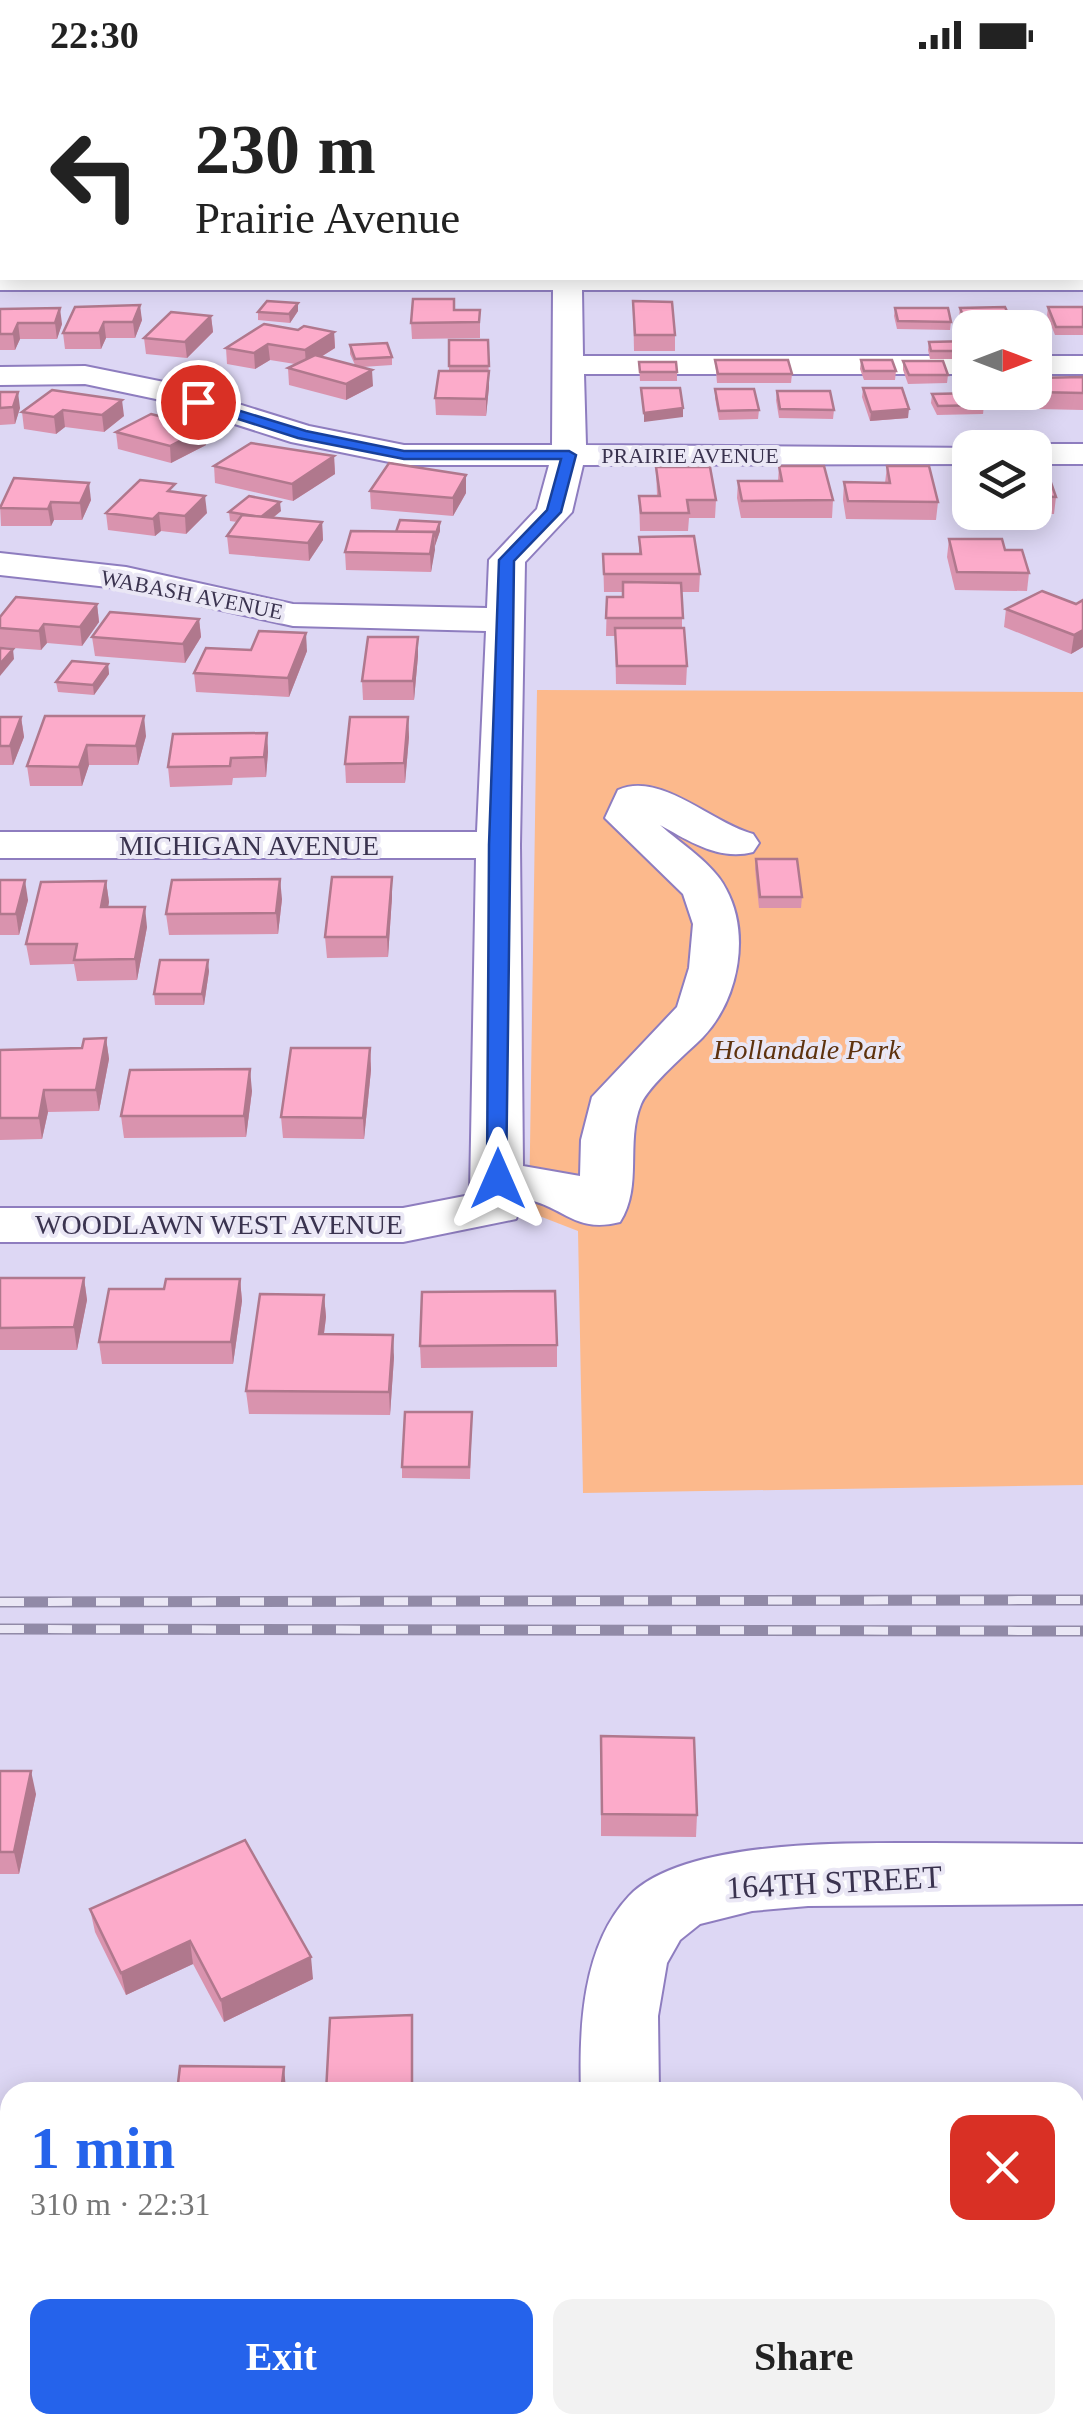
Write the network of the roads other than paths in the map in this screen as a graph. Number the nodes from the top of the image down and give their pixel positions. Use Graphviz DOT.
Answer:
graph roads {
  1 [pos="103,280"];
  2 [pos="554,280"];
  3 [pos="0,281"];
  4 [pos="1083,281"];
  5 [pos="952,365"];
  6 [pos="1052,365"];
  7 [pos="1083,365"];
  8 [pos="568,366"];
  9 [pos="0,376"];
  10 [pos="952,454"];
  11 [pos="1052,454"];
  12 [pos="1083,454"];
  13 [pos="569,455"];
  14 [pos="0,564"];
  15 [pos="504,620"];
  16 [pos="737,843"];
  17 [pos="498,845"];
  18 [pos="0,846"];
  19 [pos="498,1193"];
  20 [pos="0,1225"];
  21 [pos="1083,1874"];
  22 [pos="620,2082"];
  1 -- 3 [label="street"];
  2 -- 4 [label="street"];
  2 -- 8 [label="street"];
  5 -- 8 [label="street"];
  6 -- 7 [label="street"];
  8 -- 13 [label="street"];
  9 -- 13 [label="street, PRAIRIE AVENUE"];
  10 -- 13 [label="street, PRAIRIE AVENUE"];
  11 -- 12 [label="street"];
  13 -- 15 [label="street"];
  14 -- 15 [label="street, WABASH AVENUE"];
  15 -- 17 [label="street"];
  16 -- 19 [label="street, WOODLAWN WEST AVENUE"];
  17 -- 18 [label="street, MICHIGAN AVENUE"];
  17 -- 19 [label="street"];
  19 -- 20 [label="street, WOODLAWN WEST AVENUE"];
  21 -- 22 [label="street, 164TH STREET"];
}
